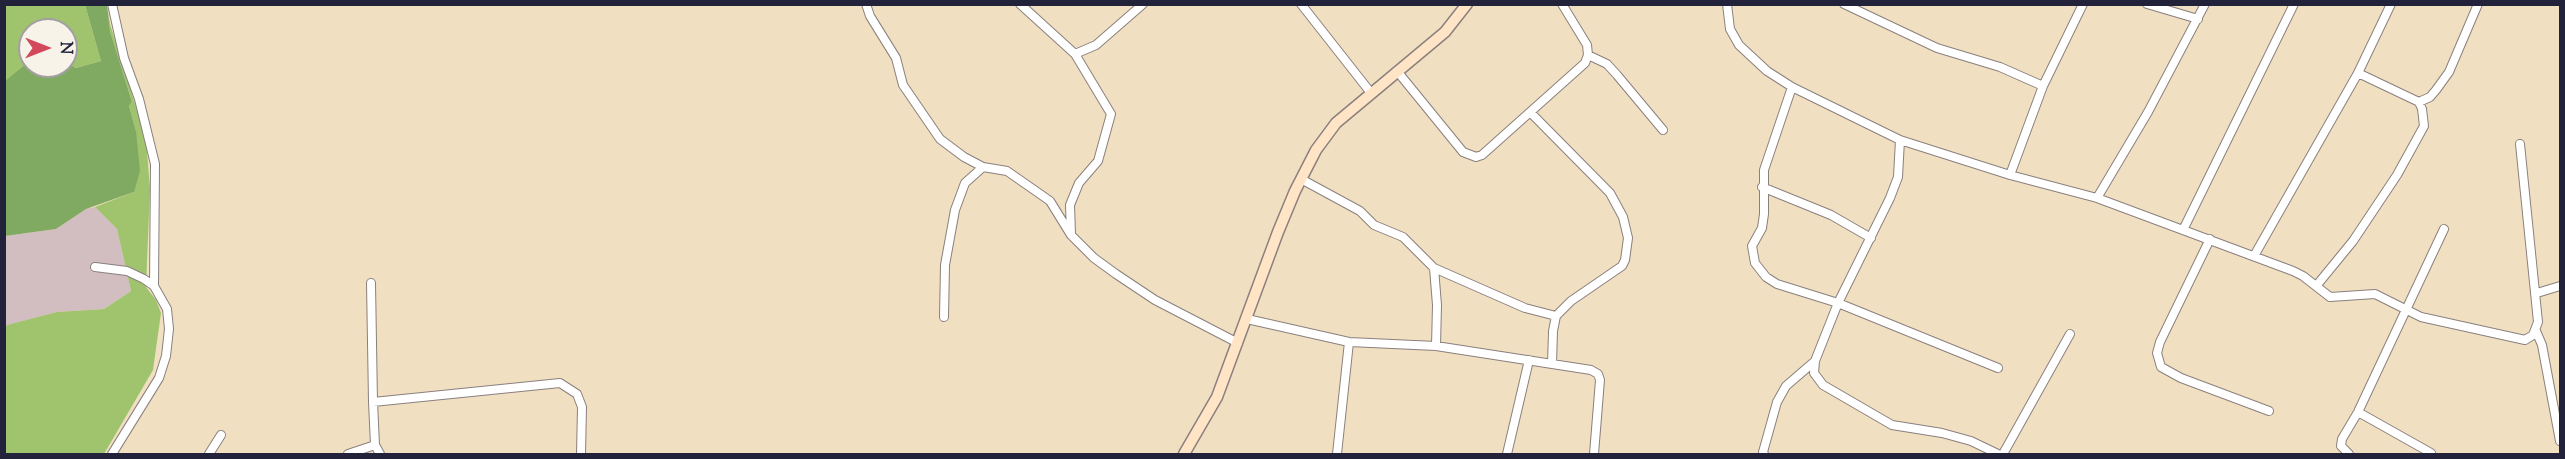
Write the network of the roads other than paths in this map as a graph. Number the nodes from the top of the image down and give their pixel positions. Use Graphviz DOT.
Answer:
graph roads {
  1 [pos="111,4"];
  2 [pos="866,4"];
  3 [pos="1143,4"];
  4 [pos="1301,4"];
  5 [pos="1467,4"];
  6 [pos="1562,4"];
  7 [pos="1727,4"];
  8 [pos="1844,4"];
  9 [pos="2082,4"];
  10 [pos="2147,4"];
  11 [pos="2205,4"];
  12 [pos="2294,4"];
  13 [pos="2391,4"];
  14 [pos="2478,4"];
  15 [pos="1024,6"];
  16 [pos="2198,19"];
  17 [pos="1075,54"];
  18 [pos="1588,55"];
  19 [pos="1397,71"];
  20 [pos="2358,73"];
  21 [pos="2043,86"];
  22 [pos="1792,87"];
  23 [pos="1371,93"];
  24 [pos="2419,102"];
  25 [pos="1530,112"];
  26 [pos="1663,130"];
  27 [pos="1900,140"];
  28 [pos="2520,144"];
  29 [pos="983,167"];
  30 [pos="2010,175"];
  31 [pos="1301,179"];
  32 [pos="1762,187"];
  33 [pos="2097,198"];
  34 [pos="2444,229"];
  35 [pos="2183,230"];
  36 [pos="1071,235"];
  37 [pos="1870,238"];
  38 [pos="2210,239"];
  39 [pos="2254,256"];
  40 [pos="95,267"];
  41 [pos="1434,268"];
  42 [pos="371,283"];
  43 [pos="2317,285"];
  44 [pos="154,286"];
  45 [pos="2560,286"];
  46 [pos="2537,293"];
  47 [pos="1838,303"];
  48 [pos="2407,309"];
  49 [pos="1556,316"];
  50 [pos="944,317"];
  51 [pos="1248,319"];
  52 [pos="2536,331"];
  53 [pos="2070,334"];
  54 [pos="1349,342"];
  55 [pos="1238,343"];
  56 [pos="1436,346"];
  57 [pos="1529,360"];
  58 [pos="1815,361"];
  59 [pos="1552,364"];
  60 [pos="1998,368"];
  61 [pos="373,402"];
  62 [pos="2269,411"];
  63 [pos="2358,412"];
  64 [pos="221,435"];
  65 [pos="2560,441"];
  66 [pos="375,445"];
  67 [pos="1188,453"];
  68 [pos="2431,453"];
  69 [pos="112,454"];
  70 [pos="209,454"];
  71 [pos="348,454"];
  72 [pos="380,454"];
  73 [pos="580,454"];
  74 [pos="1337,454"];
  75 [pos="1507,454"];
  76 [pos="1594,454"];
  77 [pos="1764,454"];
  78 [pos="2000,454"];
  79 [pos="2349,454"];
  1 -- 44 [label="street"];
  2 -- 29 [label="street"];
  3 -- 17 [label="street"];
  4 -- 23 [label="street"];
  5 -- 19 [label="street"];
  6 -- 18 [label="street"];
  7 -- 22 [label="street"];
  8 -- 21 [label="street"];
  9 -- 21 [label="street"];
  10 -- 16 [label="street"];
  11 -- 16 [label="street"];
  12 -- 35 [label="street"];
  13 -- 20 [label="street"];
  14 -- 24 [label="street"];
  15 -- 17 [label="street"];
  16 -- 33 [label="street"];
  17 -- 36 [label="street"];
  18 -- 25 [label="street"];
  18 -- 26 [label="street"];
  19 -- 23 [label="street"];
  19 -- 25 [label="street"];
  20 -- 24 [label="street"];
  20 -- 39 [label="street"];
  21 -- 30 [label="street"];
  22 -- 27 [label="street"];
  22 -- 32 [label="street"];
  23 -- 31 [label="street"];
  24 -- 43 [label="street"];
  25 -- 49 [label="street"];
  27 -- 30 [label="street"];
  27 -- 37 [label="street"];
  28 -- 46 [label="street"];
  29 -- 36 [label="street"];
  29 -- 50 [label="street"];
  30 -- 33 [label="street"];
  31 -- 41 [label="street"];
  31 -- 51 [label="street"];
  32 -- 37 [label="street"];
  32 -- 47 [label="street"];
  33 -- 35 [label="street"];
  34 -- 48 [label="street"];
  35 -- 38 [label="street"];
  36 -- 55 [label="street"];
  37 -- 47 [label="street"];
  38 -- 39 [label="street"];
  38 -- 62 [label="street"];
  39 -- 43 [label="street"];
  40 -- 44 [label="street"];
  41 -- 49 [label="street"];
  41 -- 56 [label="street"];
  42 -- 61 [label="street"];
  43 -- 48 [label="street"];
  44 -- 69 [label="street"];
  45 -- 46 [label="street"];
  46 -- 52 [label="street"];
  47 -- 58 [label="street"];
  47 -- 60 [label="street"];
  48 -- 52 [label="street"];
  48 -- 63 [label="street"];
  49 -- 59 [label="street"];
  51 -- 54 [label="street"];
  51 -- 55 [label="street"];
  52 -- 65 [label="street"];
  53 -- 78 [label="street"];
  54 -- 56 [label="street"];
  54 -- 74 [label="street"];
  55 -- 67 [label="street"];
  56 -- 57 [label="street"];
  57 -- 59 [label="street"];
  57 -- 75 [label="street"];
  58 -- 77 [label="street"];
  58 -- 78 [label="street"];
  59 -- 76 [label="street"];
  61 -- 66 [label="street"];
  61 -- 73 [label="street"];
  63 -- 68 [label="street"];
  63 -- 79 [label="street"];
  64 -- 70 [label="street"];
  66 -- 71 [label="street"];
  66 -- 72 [label="street"];
}
